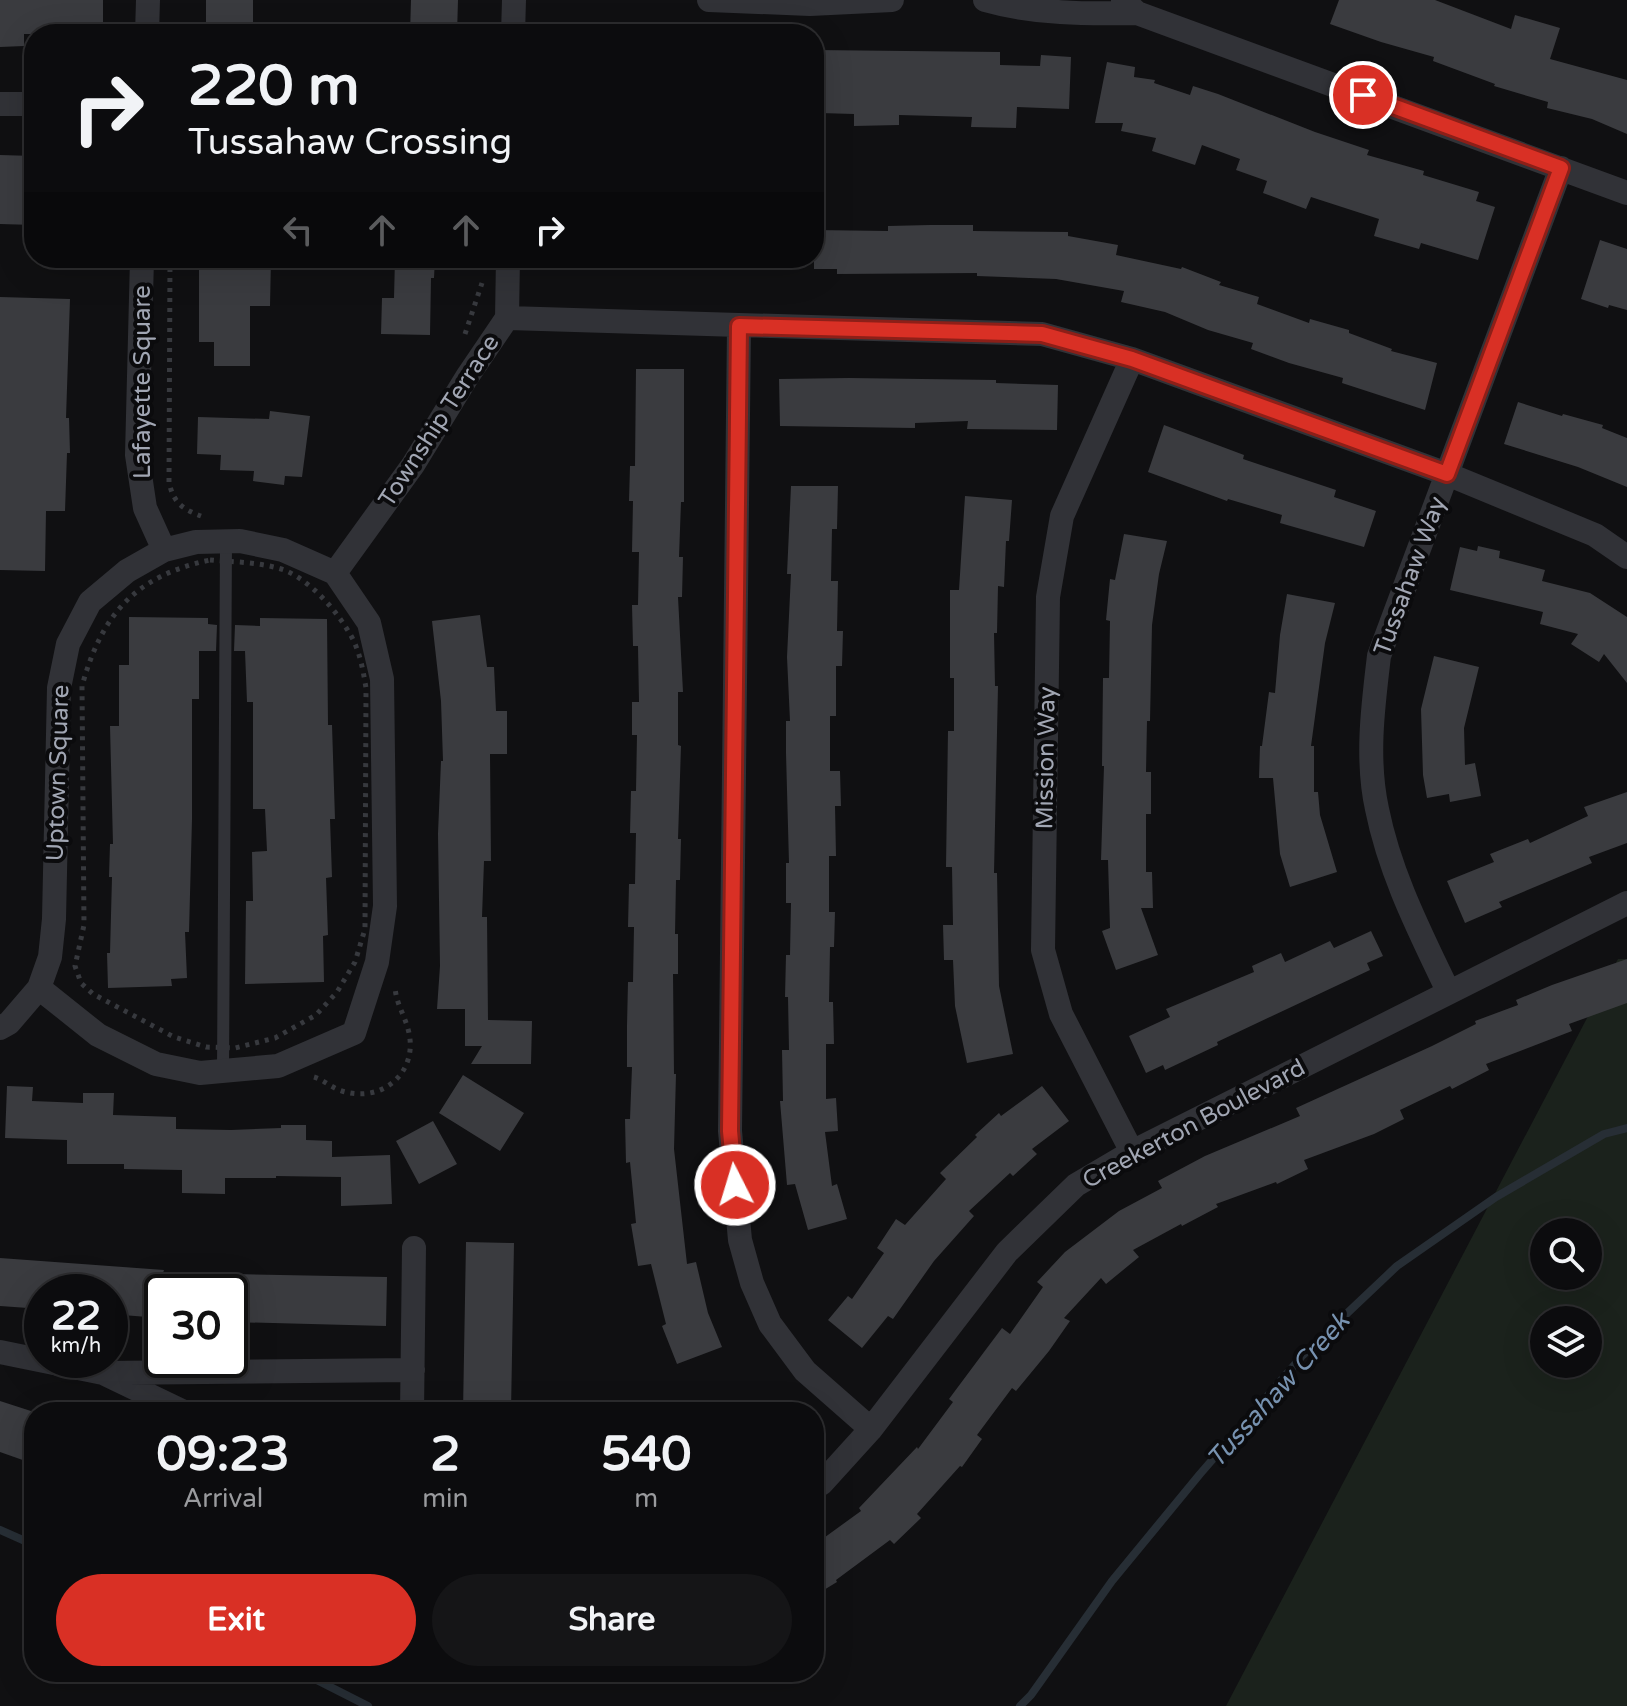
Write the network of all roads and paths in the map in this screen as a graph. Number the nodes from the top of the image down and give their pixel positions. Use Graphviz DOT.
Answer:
graph roads {
  1 [pos="148,0"];
  2 [pos="514,0"];
  3 [pos="709,0"];
  4 [pos="892,0"];
  5 [pos="985,0"];
  6 [pos="1130,6"];
  7 [pos="147,24"];
  8 [pos="513,24"];
  9 [pos="0,104"];
  10 [pos="24,104"];
  11 [pos="1561,168"];
  12 [pos="1627,193"];
  13 [pos="142,268"];
  14 [pos="170,268"];
  15 [pos="508,268"];
  16 [pos="484,270"];
  17 [pos="507,318"];
  18 [pos="739,326"];
  19 [pos="460,343"];
  20 [pos="1132,359"];
  21 [pos="1447,474"];
  22 [pos="203,517"];
  23 [pos="226,542"];
  24 [pos="164,550"];
  25 [pos="1627,557"];
  26 [pos="335,573"];
  27 [pos="1627,903"];
  28 [pos="397,979"];
  29 [pos="39,988"];
  30 [pos="1448,991"];
  31 [pos="0,1028"];
  32 [pos="223,1072"];
  33 [pos="307,1076"];
  34 [pos="1132,1152"];
  35 [pos="414,1248"];
  36 [pos="0,1352"];
  37 [pos="24,1357"];
  38 [pos="413,1370"];
  39 [pos="128,1373"];
  40 [pos="113,1378"];
  41 [pos="163,1402"];
  42 [pos="412,1402"];
  43 [pos="871,1429"];
  44 [pos="824,1481"];
  1 -- 7 [label="street"];
  2 -- 8 [label="street"];
  3 -- 4 [label="street"];
  5 -- 6 [label="street"];
  6 -- 11 [label="street"];
  9 -- 10 [label="street"];
  11 -- 12 [label="street"];
  11 -- 21 [label="street, Tussahaw Way"];
  13 -- 24 [label="street, Lafayette Square"];
  14 -- 22 [label="path"];
  15 -- 17 [label="street, Township Terrace"];
  16 -- 19 [label="path"];
  17 -- 18 [label="street"];
  17 -- 26 [label="street, Township Terrace"];
  18 -- 20 [label="street"];
  18 -- 43 [label="street"];
  20 -- 21 [label="street"];
  20 -- 34 [label="street, Mission Way"];
  21 -- 25 [label="street"];
  21 -- 30 [label="street, Tussahaw Way"];
  23 -- 24 [label="street, Uptown Square"];
  23 -- 26 [label="street, Uptown Square"];
  23 -- 32 [label="lane"];
  24 -- 29 [label="street, Uptown Square"];
  26 -- 32 [label="street"];
  27 -- 30 [label="street, Creekerton Boulevard"];
  28 -- 33 [label="path"];
  29 -- 31 [label="street"];
  29 -- 32 [label="street"];
  30 -- 34 [label="street, Creekerton Boulevard"];
  34 -- 43 [label="street, Creekerton Boulevard"];
  35 -- 38 [label="street"];
  36 -- 37 [label="street"];
  38 -- 39 [label="street"];
  38 -- 42 [label="street"];
  40 -- 41 [label="street"];
  43 -- 44 [label="street, Creekerton Boulevard"];
}
